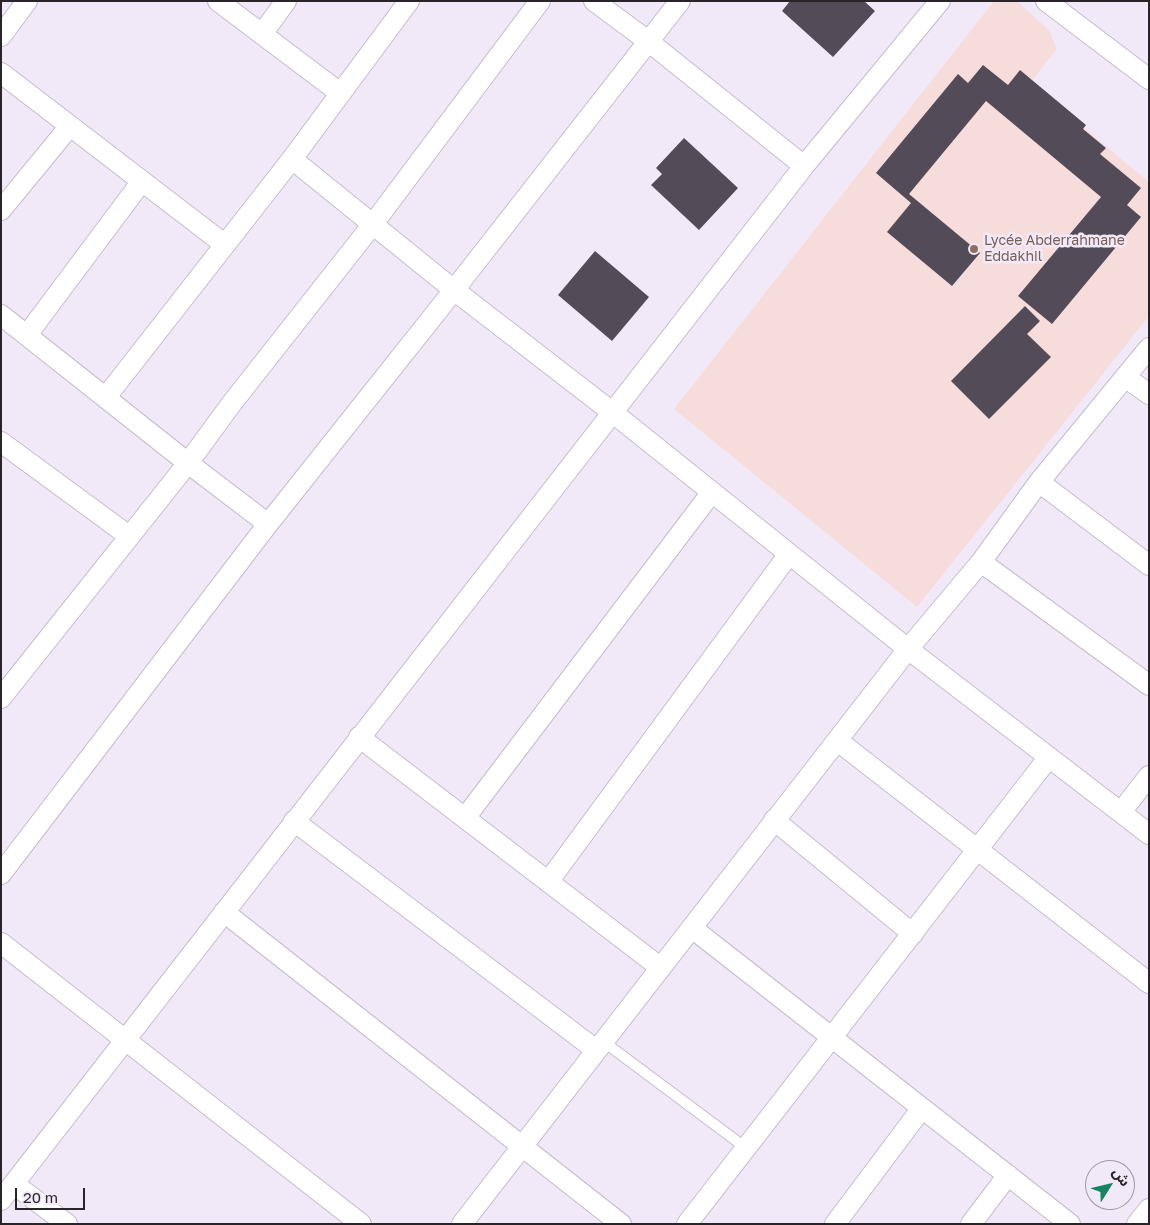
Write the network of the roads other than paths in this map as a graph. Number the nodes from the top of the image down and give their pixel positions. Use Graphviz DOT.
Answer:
graph roads {
  1 [pos="27,1"];
  2 [pos="218,1"];
  3 [pos="286,1"];
  4 [pos="410,1"];
  5 [pos="540,1"];
  6 [pos="594,1"];
  7 [pos="680,1"];
  8 [pos="940,1"];
  9 [pos="1046,1"];
  10 [pos="262,34"];
  11 [pos="1,36"];
  12 [pos="648,42"];
  13 [pos="1,73"];
  14 [pos="1149,79"];
  15 [pos="340,93"];
  16 [pos="70,126"];
  17 [pos="292,159"];
  18 [pos="804,166"];
  19 [pos="142,181"];
  20 [pos="1,210"];
  21 [pos="373,224"];
  22 [pos="224,244"];
  23 [pos="454,290"];
  24 [pos="1,314"];
  25 [pos="27,335"];
  26 [pos="1149,348"];
  27 [pos="1125,376"];
  28 [pos="1149,394"];
  29 [pos="106,397"];
  30 [pos="612,412"];
  31 [pos="1,442"];
  32 [pos="188,463"];
  33 [pos="1039,482"];
  34 [pos="712,492"];
  35 [pos="268,524"];
  36 [pos="129,536"];
  37 [pos="789,554"];
  38 [pos="981,562"];
  39 [pos="1149,565"];
  40 [pos="908,649"];
  41 [pos="1149,685"];
  42 [pos="1,698"];
  43 [pos="359,737"];
  44 [pos="838,741"];
  45 [pos="1049,757"];
  46 [pos="1149,776"];
  47 [pos="1120,812"];
  48 [pos="465,818"];
  49 [pos="774,820"];
  50 [pos="294,821"];
  51 [pos="1149,834"];
  52 [pos="978,850"];
  53 [pos="1,874"];
  54 [pos="548,882"];
  55 [pos="224,912"];
  56 [pos="692,928"];
  57 [pos="913,934"];
  58 [pos="1,943"];
  59 [pos="661,968"];
  60 [pos="1149,983"];
  61 [pos="832,1038"];
  62 [pos="125,1040"];
  63 [pos="600,1046"];
  64 [pos="922,1108"];
  65 [pos="521,1146"];
  66 [pos="746,1148"];
  67 [pos="1008,1175"];
  68 [pos="14,1184"];
  69 [pos="1,1200"];
  70 [pos="1149,1209"];
  71 [pos="67,1224"];
  72 [pos="361,1224"];
  73 [pos="462,1224"];
  74 [pos="621,1224"];
  75 [pos="687,1224"];
  76 [pos="835,1224"];
  77 [pos="971,1224"];
  78 [pos="1070,1224"];
  79 [pos="1137,1224"];
  1 -- 11 [label="street"];
  2 -- 10 [label="street"];
  3 -- 10 [label="street"];
  4 -- 15 [label="street"];
  5 -- 21 [label="street"];
  6 -- 12 [label="street"];
  7 -- 12 [label="street"];
  8 -- 18 [label="street"];
  9 -- 14 [label="street"];
  10 -- 15 [label="street"];
  12 -- 18 [label="street"];
  12 -- 23 [label="street"];
  13 -- 16 [label="street"];
  15 -- 17 [label="street"];
  16 -- 19 [label="street"];
  16 -- 20 [label="street"];
  17 -- 21 [label="street"];
  17 -- 22 [label="street"];
  18 -- 30 [label="street"];
  19 -- 22 [label="street"];
  19 -- 25 [label="street"];
  21 -- 23 [label="street"];
  21 -- 32 [label="street"];
  22 -- 29 [label="street"];
  23 -- 30 [label="street"];
  23 -- 35 [label="street"];
  24 -- 25 [label="street"];
  25 -- 29 [label="street"];
  26 -- 27 [label="street"];
  27 -- 28 [label="street"];
  27 -- 33 [label="street"];
  29 -- 32 [label="street"];
  30 -- 34 [label="street"];
  30 -- 43 [label="street"];
  31 -- 36 [label="street"];
  32 -- 35 [label="street"];
  32 -- 36 [label="street"];
  33 -- 38 [label="street"];
  33 -- 39 [label="street"];
  34 -- 37 [label="street"];
  34 -- 48 [label="street"];
  35 -- 53 [label="street"];
  36 -- 42 [label="street"];
  37 -- 40 [label="street"];
  37 -- 54 [label="street"];
  38 -- 40 [label="street"];
  38 -- 41 [label="street"];
  40 -- 44 [label="street"];
  40 -- 45 [label="street"];
  43 -- 48 [label="street"];
  43 -- 50 [label="street"];
  44 -- 49 [label="street"];
  44 -- 52 [label="street"];
  45 -- 47 [label="street"];
  45 -- 52 [label="street"];
  46 -- 47 [label="street"];
  47 -- 51 [label="street"];
  48 -- 54 [label="street"];
  49 -- 56 [label="street"];
  49 -- 57 [label="street"];
  50 -- 55 [label="street"];
  50 -- 63 [label="street"];
  52 -- 57 [label="street"];
  52 -- 60 [label="street"];
  54 -- 59 [label="street"];
  55 -- 62 [label="street"];
  55 -- 65 [label="street"];
  56 -- 59 [label="street"];
  56 -- 61 [label="street"];
  57 -- 61 [label="street"];
  58 -- 62 [label="street"];
  59 -- 63 [label="street"];
  61 -- 64 [label="street"];
  61 -- 66 [label="street"];
  62 -- 68 [label="street"];
  62 -- 72 [label="street"];
  63 -- 65 [label="street"];
  63 -- 66 [label="lane"];
  64 -- 67 [label="street"];
  64 -- 76 [label="street"];
  65 -- 73 [label="street"];
  65 -- 74 [label="street"];
  66 -- 75 [label="street"];
  67 -- 77 [label="street"];
  67 -- 78 [label="street"];
  68 -- 69 [label="street"];
  68 -- 71 [label="street"];
  70 -- 79 [label="street"];
}
